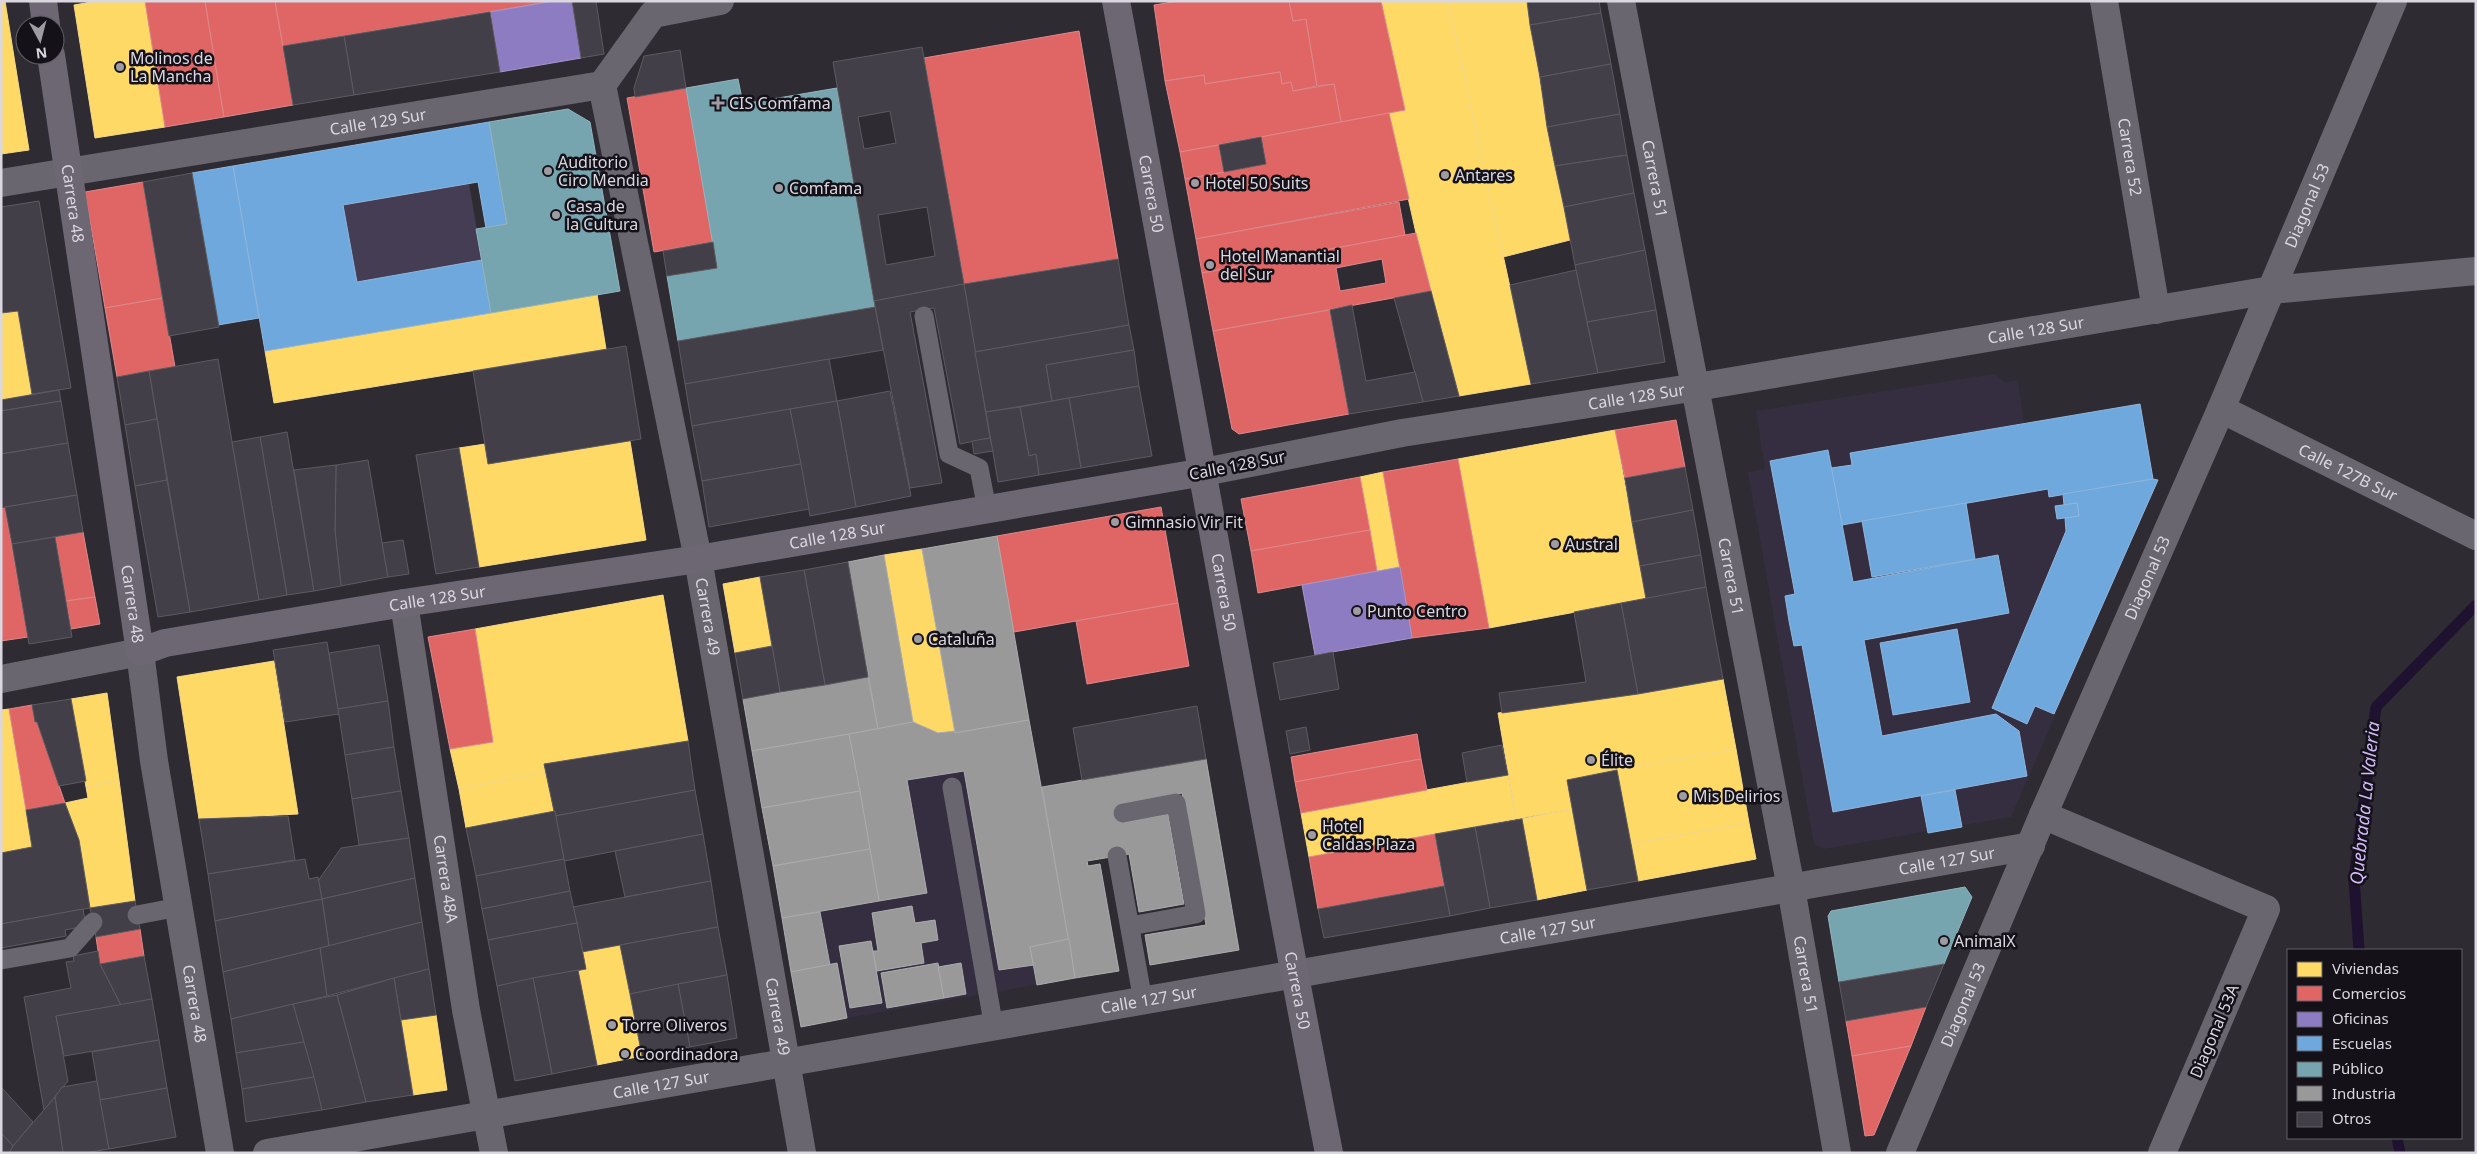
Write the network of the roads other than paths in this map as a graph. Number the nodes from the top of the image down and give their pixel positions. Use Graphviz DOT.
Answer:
graph roads {
  1 [pos="43,1"];
  2 [pos="720,1"];
  3 [pos="1116,1"];
  4 [pos="1621,1"];
  5 [pos="2104,1"];
  6 [pos="2393,1"];
  7 [pos="652,8"];
  8 [pos="45,15"];
  9 [pos="52,65"];
  10 [pos="602,85"];
  11 [pos="68,172"];
  12 [pos="1,183"];
  13 [pos="2476,271"];
  14 [pos="2270,290"];
  15 [pos="2156,310"];
  16 [pos="924,316"];
  17 [pos="1697,387"];
  18 [pos="2221,409"];
  19 [pos="1204,472"];
  20 [pos="987,509"];
  21 [pos="2476,536"];
  22 [pos="698,559"];
  23 [pos="404,603"];
  24 [pos="140,652"];
  25 [pos="1,679"];
  26 [pos="952,787"];
  27 [pos="1123,813"];
  28 [pos="2043,815"];
  29 [pos="2031,846"];
  30 [pos="1117,856"];
  31 [pos="1792,888"];
  32 [pos="179,907"];
  33 [pos="137,915"];
  34 [pos="93,922"];
  35 [pos="1130,926"];
  36 [pos="1,960"];
  37 [pos="1294,975"];
  38 [pos="1143,1001"];
  39 [pos="994,1028"];
  40 [pos="787,1064"];
  41 [pos="487,1116"];
  42 [pos="220,1153"];
  43 [pos="267,1153"];
  44 [pos="494,1153"];
  45 [pos="802,1153"];
  46 [pos="1328,1153"];
  47 [pos="1837,1153"];
  48 [pos="1900,1153"];
  49 [pos="2162,1153"];
  1 -- 8 [label="main road"];
  2 -- 7 [label="street"];
  3 -- 19 [label="main road, Carrera 50"];
  4 -- 17 [label="street, Carrera 51"];
  5 -- 15 [label="street, Carrera 52"];
  6 -- 14 [label="street, Diagonal 53"];
  7 -- 10 [label="street"];
  9 -- 11 [label="main road, Carrera 48"];
  10 -- 11 [label="street, Calle 129 Sur"];
  10 -- 22 [label="street, Carrera 49"];
  11 -- 12 [label="street, Calle 129 Sur"];
  11 -- 24 [label="main road, Carrera 48"];
  13 -- 14 [label="street, Calle 128 Sur"];
  14 -- 15 [label="street, Calle 128 Sur"];
  14 -- 18 [label="street, Diagonal 53"];
  15 -- 17 [label="street, Calle 128 Sur"];
  16 -- 20 [label="lane"];
  17 -- 19 [label="street, Calle 128 Sur"];
  17 -- 31 [label="street, Carrera 51"];
  18 -- 21 [label="street, Calle 127B Sur"];
  18 -- 28 [label="street, Diagonal 53"];
  19 -- 20 [label="main road, Calle 128 Sur"];
  19 -- 37 [label="main road, Carrera 50"];
  20 -- 22 [label="main road, Calle 128 Sur"];
  22 -- 23 [label="main road, Calle 128 Sur"];
  22 -- 40 [label="street, Carrera 49"];
  23 -- 24 [label="main road, Calle 128 Sur"];
  23 -- 41 [label="street, Carrera 48A"];
  24 -- 25 [label="street, Calle 128 Sur"];
  24 -- 32 [label="street, Carrera 48"];
  26 -- 39 [label="lane"];
  27 -- 35 [label="lane"];
  28 -- 29 [label="street, Diagonal 53"];
  28 -- 49 [label="street, Diagonal 53A"];
  29 -- 31 [label="street, Calle 127 Sur"];
  29 -- 48 [label="street, Diagonal 53"];
  30 -- 35 [label="lane"];
  31 -- 37 [label="street, Calle 127 Sur"];
  31 -- 47 [label="street, Carrera 51"];
  32 -- 33 [label="lane"];
  32 -- 42 [label="street, Carrera 48"];
  34 -- 36 [label="lane"];
  35 -- 38 [label="lane"];
  37 -- 38 [label="street, Calle 127 Sur"];
  37 -- 46 [label="main road, Carrera 50"];
  38 -- 39 [label="street, Calle 127 Sur"];
  39 -- 40 [label="street, Calle 127 Sur"];
  40 -- 41 [label="street, Calle 127 Sur"];
  40 -- 45 [label="street, Carrera 49"];
  41 -- 43 [label="street, Calle 127 Sur"];
  41 -- 44 [label="street, Carrera 48A"];
}
